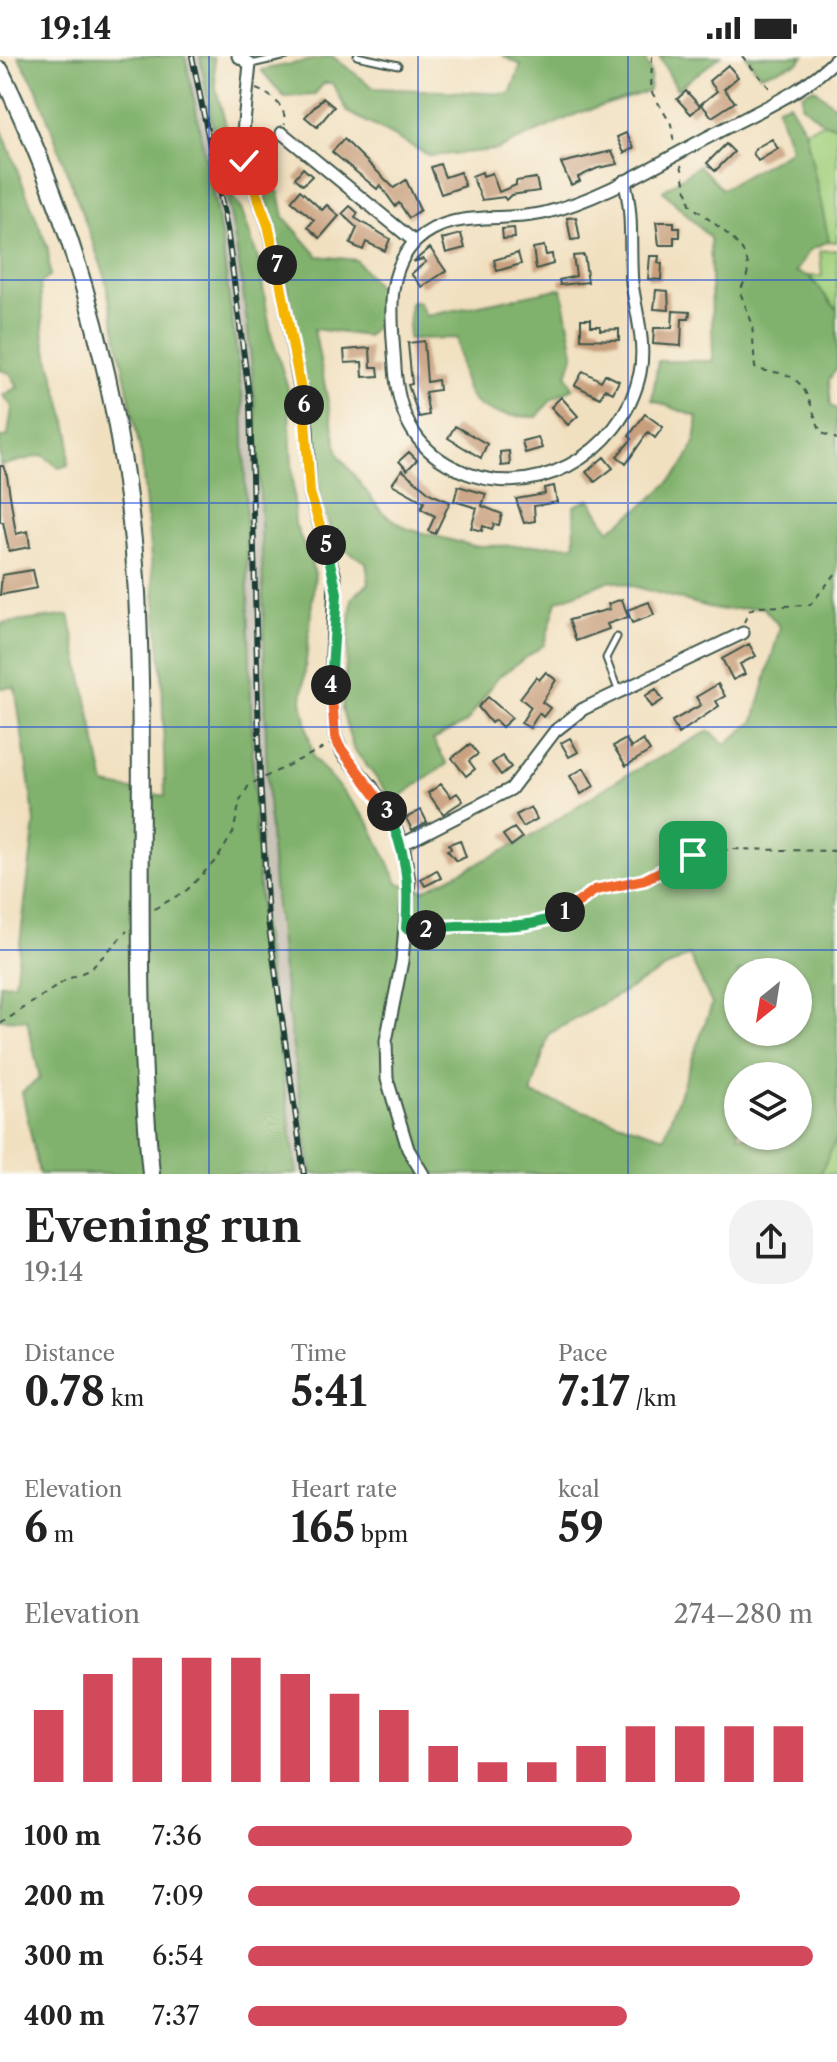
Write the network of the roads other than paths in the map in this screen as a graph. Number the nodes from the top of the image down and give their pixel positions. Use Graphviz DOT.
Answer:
graph roads {
  1 [pos="238,56"];
  2 [pos="287,56"];
  3 [pos="357,56"];
  4 [pos="837,58"];
  5 [pos="250,64"];
  6 [pos="398,65"];
  7 [pos="0,70"];
  8 [pos="282,133"];
  9 [pos="624,181"];
  10 [pos="415,242"];
  11 [pos="743,633"];
  12 [pos="617,637"];
  13 [pos="618,691"];
  14 [pos="403,844"];
  15 [pos="151,1174"];
  16 [pos="423,1174"];
  1 -- 5 [label="street"];
  2 -- 5 [label="lane"];
  3 -- 6 [label="lane"];
  4 -- 9 [label="street"];
  5 -- 14 [label="street"];
  7 -- 15 [label="main road"];
  8 -- 10 [label="street"];
  9 -- 10 [label="street"];
  9 -- 10 [label="street"];
  11 -- 13 [label="street"];
  12 -- 13 [label="lane"];
  13 -- 14 [label="street"];
  14 -- 16 [label="street"];
}
